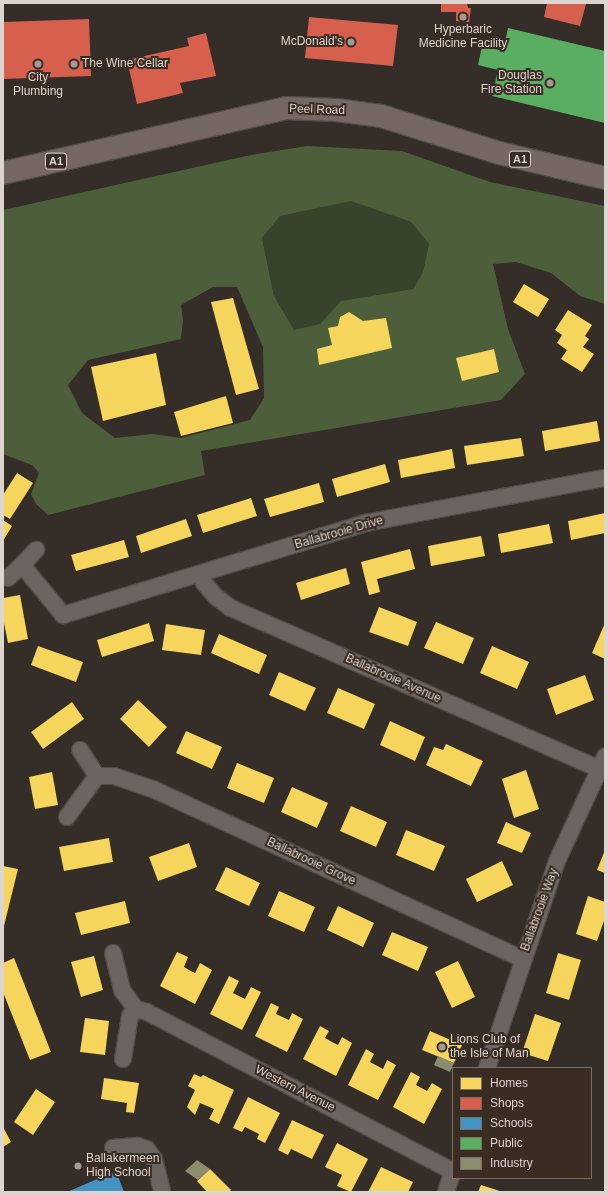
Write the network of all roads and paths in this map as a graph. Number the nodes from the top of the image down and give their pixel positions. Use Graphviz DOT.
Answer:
graph roads {
  1 [pos="3,173"];
  2 [pos="605,178"];
  3 [pos="605,478"];
  4 [pos="36,550"];
  5 [pos="22,565"];
  6 [pos="200,574"];
  7 [pos="8,578"];
  8 [pos="80,750"];
  9 [pos="602,763"];
  10 [pos="97,776"];
  11 [pos="67,817"];
  12 [pos="113,953"];
  13 [pos="523,959"];
  14 [pos="136,1009"];
  15 [pos="123,1059"];
  16 [pos="487,1067"];
  17 [pos="114,1148"];
  18 [pos="452,1169"];
  19 [pos="452,1173"];
  20 [pos="162,1192"];
  21 [pos="446,1192"];
  1 -- 2 [label="highway, Peel Road / A1"];
  3 -- 6 [label="street, Ballabrooie Drive"];
  4 -- 5 [label="street"];
  5 -- 6 [label="street, Ballabrooie Drive"];
  5 -- 7 [label="street"];
  6 -- 9 [label="street, Ballabrooie Avenue"];
  8 -- 10 [label="street"];
  9 -- 13 [label="street, Ballabrooie Way"];
  10 -- 11 [label="street"];
  10 -- 13 [label="street, Ballabrooie Grove"];
  12 -- 14 [label="street"];
  13 -- 16 [label="street, Ballabrooie Way"];
  14 -- 15 [label="street"];
  14 -- 18 [label="street, Western Avenue"];
  17 -- 20 [label="street"];
  19 -- 21 [label="street"];
}
